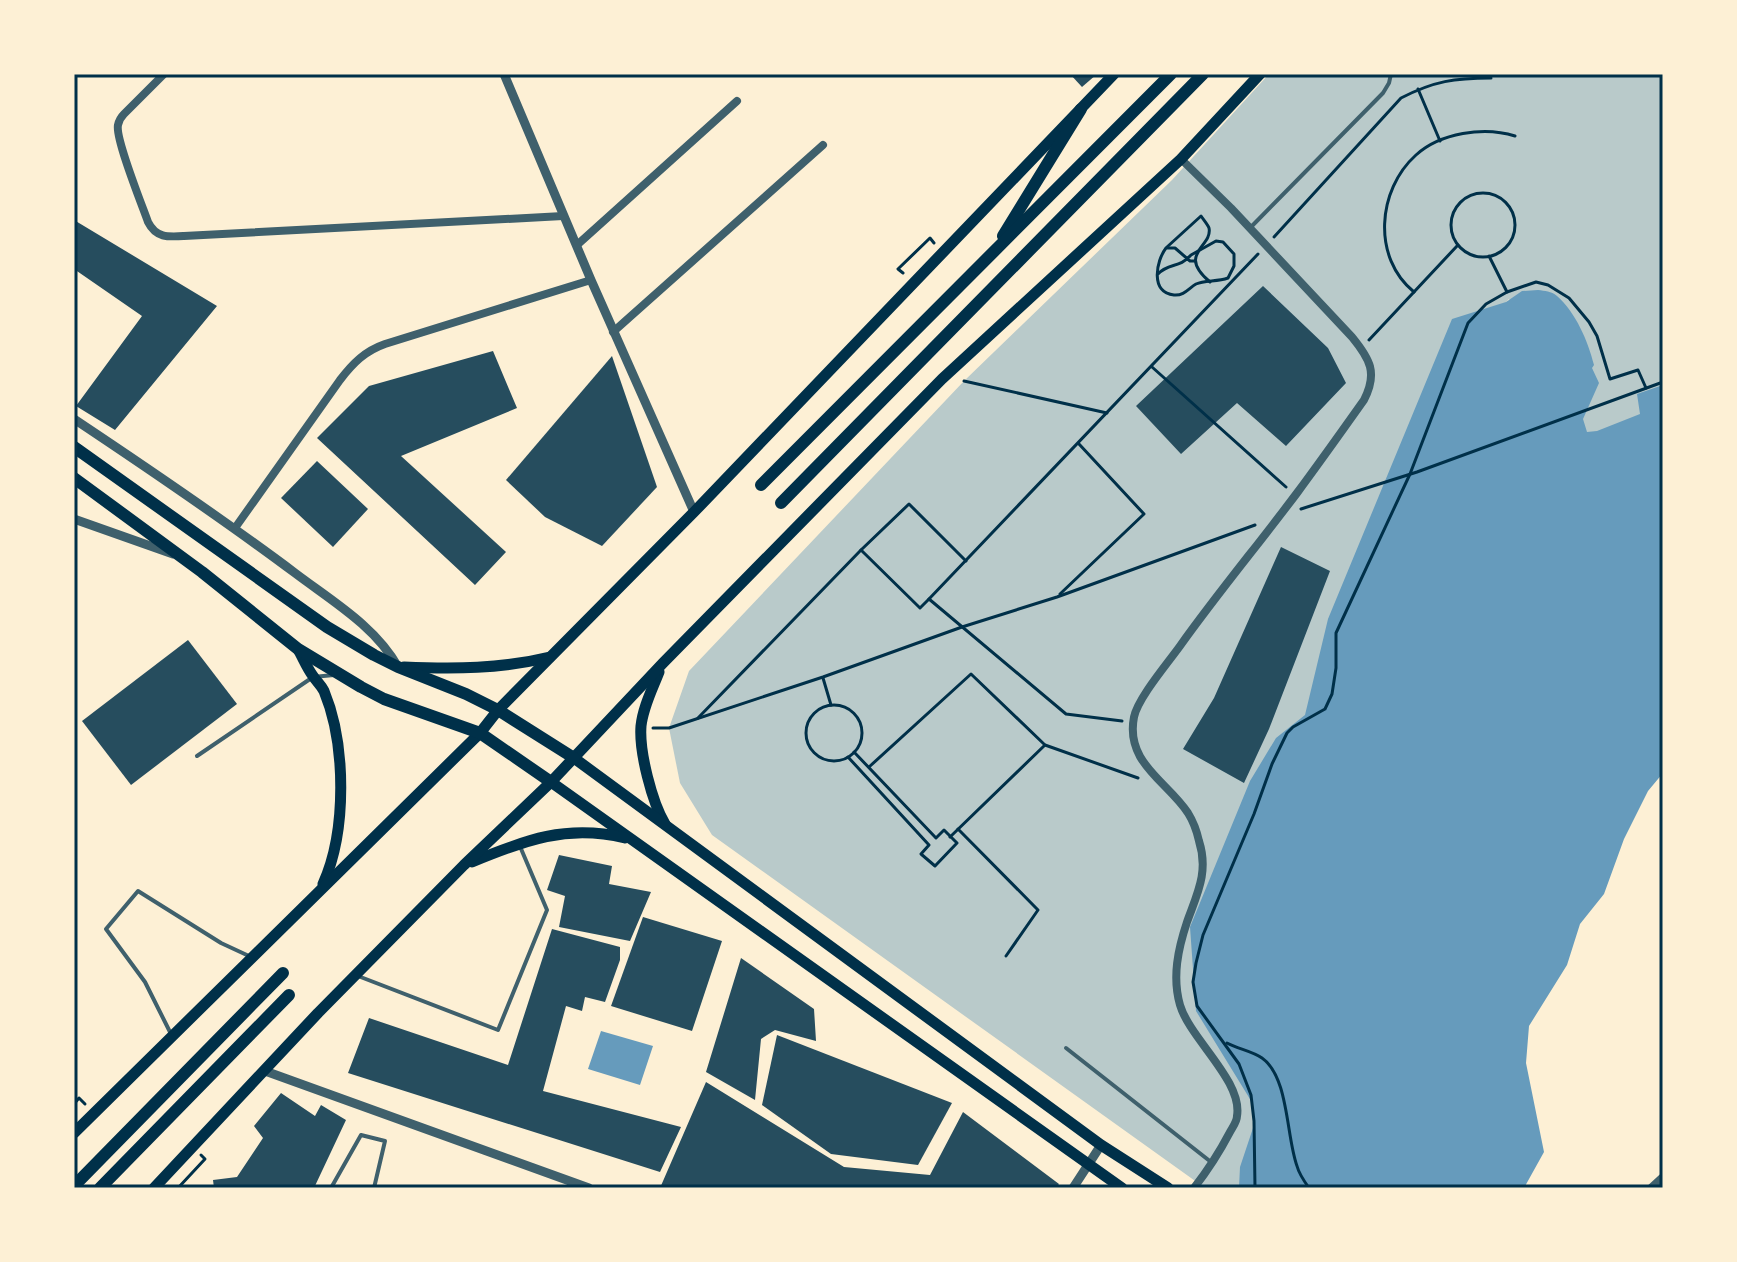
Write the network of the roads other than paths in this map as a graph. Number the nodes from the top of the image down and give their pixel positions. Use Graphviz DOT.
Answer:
graph roads {
  1 [pos="164,74"];
  2 [pos="504,74"];
  3 [pos="1114,74"];
  4 [pos="1171,74"];
  5 [pos="1203,74"];
  6 [pos="1260,74"];
  7 [pos="1391,74"];
  8 [pos="737,101"];
  9 [pos="1081,109"];
  10 [pos="823,145"];
  11 [pos="1181,159"];
  12 [pos="563,216"];
  13 [pos="1250,228"];
  14 [pos="577,245"];
  15 [pos="992,254"];
  16 [pos="591,280"];
  17 [pos="613,332"];
  18 [pos="74,419"];
  19 [pos="74,447"];
  20 [pos="74,478"];
  21 [pos="761,485"];
  22 [pos="781,503"];
  23 [pos="694,512"];
  24 [pos="74,519"];
  25 [pos="235,528"];
  26 [pos="182,558"];
  27 [pos="298,649"];
  28 [pos="550,657"];
  29 [pos="663,663"];
  30 [pos="398,667"];
  31 [pos="339,675"];
  32 [pos="313,677"];
  33 [pos="498,710"];
  34 [pos="480,733"];
  35 [pos="197,756"];
  36 [pos="574,758"];
  37 [pos="551,782"];
  38 [pos="668,828"];
  39 [pos="634,840"];
  40 [pos="519,843"];
  41 [pos="464,865"];
  42 [pos="321,889"];
  43 [pos="251,957"];
  44 [pos="283,973"];
  45 [pos="355,975"];
  46 [pos="289,995"];
  47 [pos="172,1036"];
  48 [pos="1066,1048"];
  49 [pos="265,1071"];
  50 [pos="74,1133"];
  51 [pos="1101,1145"];
  52 [pos="97,1163"];
  53 [pos="1087,1164"];
  54 [pos="1213,1164"];
  55 [pos="74,1176"];
  56 [pos="1663,1177"];
  57 [pos="74,1186"];
  58 [pos="100,1188"];
  59 [pos="154,1188"];
  60 [pos="331,1188"];
  61 [pos="374,1188"];
  62 [pos="589,1188"];
  63 [pos="1073,1188"];
  64 [pos="1122,1188"];
  65 [pos="1168,1188"];
  66 [pos="1194,1188"];
  67 [pos="1651,1188"];
  1 -- 12 [label="street"];
  2 -- 12 [label="street"];
  3 -- 9 [label="main road"];
  4 -- 15 [label="main road"];
  5 -- 22 [label="main road"];
  6 -- 11 [label="main road"];
  7 -- 13 [label="lane"];
  8 -- 14 [label="street"];
  9 -- 15 [label="main road"];
  9 -- 23 [label="main road"];
  10 -- 17 [label="street"];
  11 -- 13 [label="street"];
  11 -- 29 [label="main road"];
  12 -- 14 [label="street"];
  13 -- 54 [label="street"];
  14 -- 16 [label="street"];
  15 -- 21 [label="main road"];
  16 -- 17 [label="street"];
  16 -- 25 [label="street"];
  17 -- 23 [label="street"];
  18 -- 25 [label="street"];
  19 -- 30 [label="main road"];
  20 -- 26 [label="main road"];
  23 -- 28 [label="main road"];
  24 -- 26 [label="street"];
  25 -- 30 [label="street"];
  26 -- 27 [label="main road"];
  27 -- 31 [label="main road"];
  27 -- 32 [label="main road"];
  28 -- 30 [label="main road"];
  28 -- 33 [label="main road"];
  29 -- 36 [label="main road"];
  29 -- 38 [label="main road"];
  30 -- 33 [label="main road"];
  31 -- 32 [label="lane"];
  31 -- 34 [label="main road"];
  32 -- 35 [label="lane"];
  32 -- 42 [label="main road"];
  33 -- 34 [label="main road"];
  33 -- 36 [label="main road"];
  34 -- 37 [label="main road"];
  34 -- 42 [label="main road"];
  36 -- 37 [label="main road"];
  36 -- 38 [label="main road"];
  37 -- 39 [label="main road"];
  37 -- 41 [label="main road"];
  38 -- 51 [label="main road"];
  39 -- 40 [label="main road"];
  39 -- 53 [label="main road"];
  40 -- 41 [label="main road"];
  40 -- 45 [label="lane"];
  41 -- 45 [label="main road"];
  42 -- 43 [label="main road"];
  43 -- 47 [label="main road"];
  43 -- 47 [label="lane"];
  44 -- 52 [label="main road"];
  45 -- 49 [label="main road"];
  46 -- 58 [label="main road"];
  47 -- 50 [label="main road"];
  48 -- 54 [label="lane"];
  49 -- 59 [label="main road"];
  49 -- 62 [label="street"];
  51 -- 53 [label="street"];
  51 -- 65 [label="main road"];
  52 -- 55 [label="main road"];
  52 -- 57 [label="main road"];
  53 -- 63 [label="street"];
  53 -- 64 [label="main road"];
  54 -- 66 [label="street"];
  56 -- 67 [label="street"];
  60 -- 61 [label="lane"];
}
